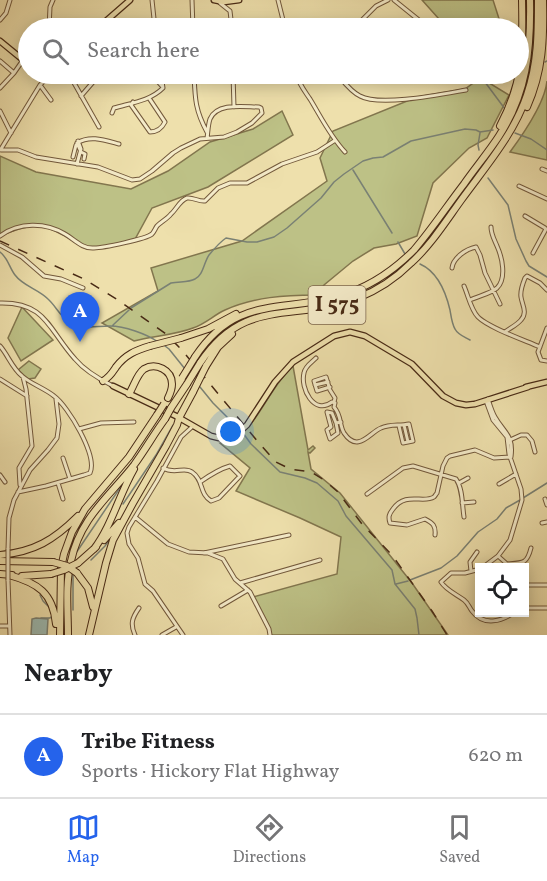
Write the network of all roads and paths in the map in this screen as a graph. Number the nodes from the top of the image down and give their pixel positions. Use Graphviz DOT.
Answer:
graph roads {
  1 [pos="10,0"];
  2 [pos="53,0"];
  3 [pos="130,0"];
  4 [pos="152,0"];
  5 [pos="192,0"];
  6 [pos="239,0"];
  7 [pos="278,0"];
  8 [pos="388,0"];
  9 [pos="394,0"];
  10 [pos="522,0"];
  11 [pos="530,0"];
  12 [pos="538,0"];
  13 [pos="543,0"];
  14 [pos="216,1"];
  15 [pos="49,18"];
  16 [pos="110,18"];
  17 [pos="154,18"];
  18 [pos="193,18"];
  19 [pos="231,18"];
  20 [pos="282,18"];
  21 [pos="364,18"];
  22 [pos="416,18"];
  23 [pos="522,18"];
  24 [pos="0,20"];
  25 [pos="0,41"];
  26 [pos="529,52"];
  27 [pos="18,56"];
  28 [pos="0,61"];
  29 [pos="18,67"];
  30 [pos="14,73"];
  31 [pos="74,84"];
  32 [pos="91,84"];
  33 [pos="160,84"];
  34 [pos="162,84"];
  35 [pos="194,84"];
  36 [pos="233,84"];
  37 [pos="299,84"];
  38 [pos="346,84"];
  39 [pos="516,84"];
  40 [pos="523,84"];
  41 [pos="40,85"];
  42 [pos="0,88"];
  43 [pos="163,88"];
  44 [pos="466,90"];
  45 [pos="81,96"];
  46 [pos="149,98"];
  47 [pos="51,100"];
  48 [pos="133,102"];
  49 [pos="234,106"];
  50 [pos="0,111"];
  51 [pos="112,113"];
  52 [pos="99,128"];
  53 [pos="11,133"];
  54 [pos="207,136"];
  55 [pos="334,141"];
  56 [pos="78,142"];
  57 [pos="504,142"];
  58 [pos="119,144"];
  59 [pos="0,150"];
  60 [pos="81,152"];
  61 [pos="345,152"];
  62 [pos="73,157"];
  63 [pos="84,159"];
  64 [pos="77,164"];
  65 [pos="478,165"];
  66 [pos="542,169"];
  67 [pos="547,171"];
  68 [pos="519,186"];
  69 [pos="547,199"];
  70 [pos="525,216"];
  71 [pos="491,227"];
  72 [pos="546,229"];
  73 [pos="0,236"];
  74 [pos="0,245"];
  75 [pos="533,253"];
  76 [pos="452,268"];
  77 [pos="464,286"];
  78 [pos="83,288"];
  79 [pos="494,290"];
  80 [pos="547,290"];
  81 [pos="470,300"];
  82 [pos="0,303"];
  83 [pos="500,304"];
  84 [pos="275,306"];
  85 [pos="547,328"];
  86 [pos="505,332"];
  87 [pos="0,346"];
  88 [pos="540,347"];
  89 [pos="312,350"];
  90 [pos="547,361"];
  91 [pos="203,365"];
  92 [pos="111,375"];
  93 [pos="23,377"];
  94 [pos="0,379"];
  95 [pos="103,381"];
  96 [pos="547,382"];
  97 [pos="113,386"];
  98 [pos="330,387"];
  99 [pos="129,394"];
  100 [pos="27,396"];
  101 [pos="56,397"];
  102 [pos="487,400"];
  103 [pos="166,401"];
  104 [pos="334,405"];
  105 [pos="182,417"];
  106 [pos="134,422"];
  107 [pos="341,422"];
  108 [pos="336,423"];
  109 [pos="401,425"];
  110 [pos="193,426"];
  111 [pos="79,429"];
  112 [pos="509,440"];
  113 [pos="147,445"];
  114 [pos="534,452"];
  115 [pos="511,457"];
  116 [pos="63,458"];
  117 [pos="163,468"];
  118 [pos="441,474"];
  119 [pos="516,474"];
  120 [pos="0,475"];
  121 [pos="468,478"];
  122 [pos="70,479"];
  123 [pos="5,482"];
  124 [pos="200,482"];
  125 [pos="58,483"];
  126 [pos="459,483"];
  127 [pos="500,484"];
  128 [pos="21,487"];
  129 [pos="18,492"];
  130 [pos="367,494"];
  131 [pos="63,499"];
  132 [pos="545,499"];
  133 [pos="474,502"];
  134 [pos="133,503"];
  135 [pos="462,503"];
  136 [pos="547,504"];
  137 [pos="85,509"];
  138 [pos="135,517"];
  139 [pos="464,517"];
  140 [pos="547,522"];
  141 [pos="542,523"];
  142 [pos="289,535"];
  143 [pos="435,535"];
  144 [pos="531,548"];
  145 [pos="94,549"];
  146 [pos="477,552"];
  147 [pos="202,553"];
  148 [pos="0,555"];
  149 [pos="498,556"];
  150 [pos="320,560"];
  151 [pos="0,561"];
  152 [pos="489,563"];
  153 [pos="475,571"];
  154 [pos="471,572"];
  155 [pos="0,574"];
  156 [pos="9,578"];
  157 [pos="240,583"];
  158 [pos="529,585"];
  159 [pos="547,585"];
  160 [pos="248,590"];
  161 [pos="221,606"];
  162 [pos="139,608"];
  163 [pos="529,608"];
  164 [pos="547,608"];
  165 [pos="475,615"];
  166 [pos="93,617"];
  167 [pos="478,617"];
  168 [pos="506,617"];
  169 [pos="0,626"];
  170 [pos="9,626"];
  171 [pos="177,627"];
  172 [pos="10,635"];
  173 [pos="59,635"];
  174 [pos="68,635"];
  175 [pos="89,635"];
  176 [pos="135,635"];
  177 [pos="162,635"];
  178 [pos="183,635"];
  179 [pos="270,635"];
  1 -- 24 [label="street"];
  2 -- 15 [label="street"];
  3 -- 16 [label="main road"];
  4 -- 17 [label="street"];
  5 -- 18 [label="street"];
  6 -- 14 [label="main road"];
  7 -- 20 [label="street"];
  8 -- 21 [label="street"];
  9 -- 22 [label="street"];
  10 -- 23 [label="highway"];
  11 -- 26 [label="highway, I 575"];
  12 -- 57 [label="highway, I 575"];
  13 -- 57 [label="highway"];
  14 -- 19 [label="street"];
  25 -- 27 [label="main road"];
  28 -- 30 [label="street"];
  29 -- 30 [label="street"];
  30 -- 42 [label="street"];
  31 -- 45 [label="street"];
  32 -- 45 [label="street"];
  33 -- 43 [label="street"];
  34 -- 43 [label="street"];
  35 -- 54 [label="street"];
  36 -- 49 [label="street"];
  37 -- 55 [label="street"];
  38 -- 44 [label="street"];
  39 -- 65 [label="highway"];
  40 -- 65 [label="highway, I 575"];
  41 -- 47 [label="street"];
  41 -- 53 [label="street"];
  43 -- 46 [label="street"];
  45 -- 52 [label="street"];
  46 -- 48 [label="street"];
  46 -- 48 [label="street"];
  48 -- 51 [label="street"];
  49 -- 54 [label="street"];
  49 -- 54 [label="street"];
  50 -- 53 [label="street"];
  53 -- 59 [label="street"];
  54 -- 64 [label="street"];
  55 -- 61 [label="street"];
  55 -- 73 [label="street"];
  56 -- 58 [label="street"];
  56 -- 60 [label="street"];
  56 -- 62 [label="street"];
  57 -- 91 [label="highway, I 575"];
  59 -- 64 [label="street"];
  60 -- 63 [label="street"];
  60 -- 64 [label="street"];
  65 -- 84 [label="highway, I 575"];
  66 -- 67 [label="street"];
  68 -- 69 [label="street"];
  70 -- 72 [label="street"];
  71 -- 79 [label="street"];
  72 -- 75 [label="street"];
  74 -- 78 [label="street"];
  76 -- 79 [label="street"];
  77 -- 81 [label="street"];
  79 -- 81 [label="street"];
  79 -- 83 [label="street"];
  80 -- 86 [label="street"];
  81 -- 86 [label="street"];
  82 -- 95 [label="street"];
  84 -- 92 [label="highway, bridge"];
  84 -- 103 [label="highway, I 575, bridge"];
  85 -- 88 [label="street"];
  86 -- 88 [label="street"];
  87 -- 93 [label="street"];
  88 -- 90 [label="street"];
  89 -- 102 [label="main road"];
  89 -- 104 [label="street"];
  89 -- 110 [label="main road"];
  91 -- 105 [label="highway, bridge"];
  91 -- 113 [label="highway, I 575, bridge"];
  92 -- 95 [label="highway"];
  92 -- 97 [label="highway"];
  93 -- 100 [label="street"];
  93 -- 101 [label="street"];
  94 -- 100 [label="street"];
  95 -- 97 [label="street"];
  96 -- 102 [label="main road"];
  97 -- 99 [label="main road"];
  98 -- 98 [label="street"];
  98 -- 104 [label="street"];
  99 -- 103 [label="highway"];
  99 -- 105 [label="main road"];
  100 -- 128 [label="street"];
  101 -- 111 [label="street"];
  101 -- 128 [label="street"];
  102 -- 112 [label="street"];
  103 -- 137 [label="highway, I 575, bridge"];
  104 -- 107 [label="street"];
  105 -- 110 [label="main road"];
  105 -- 134 [label="highway"];
  106 -- 111 [label="street"];
  107 -- 108 [label="street"];
  107 -- 109 [label="street"];
  108 -- 108 [label="street"];
  109 -- 109 [label="street"];
  110 -- 117 [label="street"];
  111 -- 122 [label="street"];
  112 -- 114 [label="street"];
  112 -- 115 [label="street"];
  113 -- 145 [label="highway"];
  113 -- 174 [label="highway, I 575"];
  115 -- 118 [label="street"];
  115 -- 119 [label="street"];
  116 -- 122 [label="street"];
  117 -- 124 [label="street"];
  117 -- 138 [label="street"];
  118 -- 126 [label="street"];
  118 -- 130 [label="street"];
  118 -- 143 [label="street"];
  119 -- 127 [label="street"];
  119 -- 149 [label="street"];
  120 -- 123 [label="street"];
  121 -- 126 [label="street"];
  122 -- 125 [label="street"];
  124 -- 124 [label="street"];
  125 -- 129 [label="street"];
  125 -- 131 [label="street"];
  126 -- 135 [label="street"];
  128 -- 129 [label="street"];
  129 -- 156 [label="street, bridge"];
  132 -- 136 [label="street"];
  133 -- 135 [label="street"];
  134 -- 145 [label="highway"];
  134 -- 166 [label="highway"];
  135 -- 139 [label="street"];
  137 -- 148 [label="highway"];
  137 -- 173 [label="highway, I 575"];
  138 -- 147 [label="street"];
  138 -- 171 [label="street"];
  140 -- 141 [label="street"];
  142 -- 147 [label="street"];
  144 -- 149 [label="street"];
  145 -- 156 [label="highway, bridge"];
  146 -- 154 [label="street"];
  147 -- 157 [label="street"];
  149 -- 152 [label="street"];
  150 -- 157 [label="street"];
  151 -- 166 [label="highway, bridge"];
  153 -- 154 [label="street"];
  154 -- 165 [label="street"];
  155 -- 156 [label="highway"];
  156 -- 170 [label="street"];
  156 -- 173 [label="highway"];
  157 -- 160 [label="street"];
  158 -- 159 [label="street"];
  160 -- 161 [label="street"];
  160 -- 179 [label="street"];
  162 -- 176 [label="street"];
  163 -- 164 [label="street"];
  166 -- 175 [label="highway"];
  167 -- 168 [label="street"];
  169 -- 170 [label="street"];
  170 -- 172 [label="street"];
  171 -- 177 [label="street"];
  171 -- 178 [label="street"];
}
